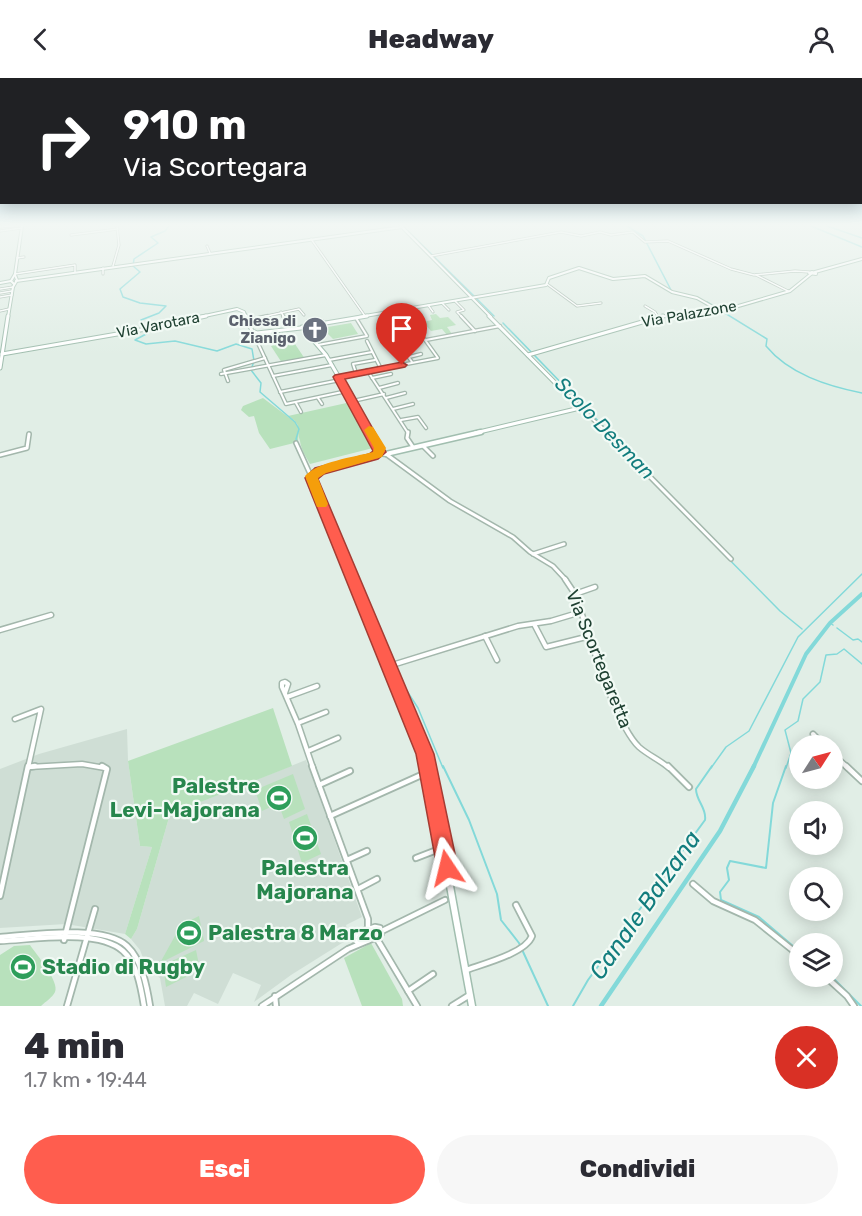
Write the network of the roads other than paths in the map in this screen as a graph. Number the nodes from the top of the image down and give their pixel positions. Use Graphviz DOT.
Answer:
graph roads {
  1 [pos="15,269"];
  2 [pos="46,269"];
  3 [pos="94,269"];
  4 [pos="103,269"];
  5 [pos="333,269"];
  6 [pos="444,269"];
  7 [pos="573,269"];
  8 [pos="581,269"];
  9 [pos="732,269"];
  10 [pos="825,269"];
  11 [pos="41,270"];
  12 [pos="75,272"];
  13 [pos="812,273"];
  14 [pos="103,274"];
  15 [pos="41,275"];
  16 [pos="756,275"];
  17 [pos="14,280"];
  18 [pos="2,282"];
  19 [pos="547,284"];
  20 [pos="0,289"];
  21 [pos="788,291"];
  22 [pos="12,293"];
  23 [pos="0,295"];
  24 [pos="469,297"];
  25 [pos="455,301"];
  26 [pos="442,303"];
  27 [pos="601,303"];
  28 [pos="428,305"];
  29 [pos="645,306"];
  30 [pos="414,308"];
  31 [pos="9,309"];
  32 [pos="398,310"];
  33 [pos="449,310"];
  34 [pos="0,311"];
  35 [pos="722,311"];
  36 [pos="281,312"];
  37 [pos="433,312"];
  38 [pos="382,313"];
  39 [pos="304,315"];
  40 [pos="420,315"];
  41 [pos="365,316"];
  42 [pos="404,317"];
  43 [pos="262,318"];
  44 [pos="284,318"];
  45 [pos="356,318"];
  46 [pos="658,318"];
  47 [pos="248,320"];
  48 [pos="387,320"];
  49 [pos="264,322"];
  50 [pos="500,326"];
  51 [pos="399,327"];
  52 [pos="305,328"];
  53 [pos="475,331"];
  54 [pos="258,334"];
  55 [pos="393,335"];
  56 [pos="426,340"];
  57 [pos="367,341"];
  58 [pos="412,341"];
  59 [pos="400,344"];
  60 [pos="318,345"];
  61 [pos="372,352"];
  62 [pos="2,354"];
  63 [pos="421,354"];
  64 [pos="530,354"];
  65 [pos="326,355"];
  66 [pos="409,357"];
  67 [pos="265,358"];
  68 [pos="328,360"];
  69 [pos="375,360"];
  70 [pos="412,363"];
  71 [pos="332,365"];
  72 [pos="268,366"];
  73 [pos="0,368"];
  74 [pos="380,368"];
  75 [pos="367,370"];
  76 [pos="356,373"];
  77 [pos="223,374"];
  78 [pos="391,374"];
  79 [pos="273,376"];
  80 [pos="339,378"];
  81 [pos="372,378"];
  82 [pos="228,381"];
  83 [pos="399,383"];
  84 [pos="379,388"];
  85 [pos="280,392"];
  86 [pos="347,392"];
  87 [pos="405,393"];
  88 [pos="384,394"];
  89 [pos="318,398"];
  90 [pos="386,398"];
  91 [pos="353,401"];
  92 [pos="296,403"];
  93 [pos="322,404"];
  94 [pos="413,404"];
  95 [pos="393,409"];
  96 [pos="579,409"];
  97 [pos="301,412"];
  98 [pos="401,420"];
  99 [pos="426,428"];
  100 [pos="28,434"];
  101 [pos="296,443"];
  102 [pos="422,445"];
  103 [pos="413,447"];
  104 [pos="379,453"];
  105 [pos="387,454"];
  106 [pos="0,455"];
  107 [pos="433,456"];
  108 [pos="313,475"];
  109 [pos="564,544"];
  110 [pos="533,554"];
  111 [pos="731,559"];
  112 [pos="595,587"];
  113 [pos="575,594"];
  114 [pos="581,612"];
  115 [pos="51,615"];
  116 [pos="534,624"];
  117 [pos="0,630"];
  118 [pos="485,636"];
  119 [pos="590,636"];
  120 [pos="497,660"];
  121 [pos="389,666"];
  122 [pos="317,686"];
  123 [pos="326,712"];
  124 [pos="15,719"];
  125 [pos="298,723"];
  126 [pos="338,738"];
  127 [pos="308,751"];
  128 [pos="843,763"];
  129 [pos="29,767"];
  130 [pos="350,771"];
  131 [pos="430,772"];
  132 [pos="862,781"];
  133 [pos="318,785"];
  134 [pos="689,787"];
  135 [pos="330,816"];
  136 [pos="444,847"];
  137 [pos="367,851"];
  138 [pos="416,858"];
  139 [pos="347,860"];
  140 [pos="377,879"];
  141 [pos="693,884"];
  142 [pos="358,889"];
  143 [pos="0,896"];
  144 [pos="445,900"];
  145 [pos="516,905"];
  146 [pos="95,909"];
  147 [pos="368,919"];
  148 [pos="375,927"];
  149 [pos="368,929"];
  150 [pos="381,932"];
  151 [pos="88,936"];
  152 [pos="0,937"];
  153 [pos="64,937"];
  154 [pos="354,939"];
  155 [pos="377,939"];
  156 [pos="0,942"];
  157 [pos="359,944"];
  158 [pos="789,947"];
  159 [pos="351,948"];
  160 [pos="466,970"];
  161 [pos="433,974"];
  162 [pos="838,987"];
  163 [pos="408,991"];
  164 [pos="470,995"];
  165 [pos="275,996"];
  166 [pos="143,1005"];
  167 [pos="67,1006"];
  168 [pos="150,1006"];
  169 [pos="262,1006"];
  170 [pos="276,1006"];
  171 [pos="417,1006"];
  172 [pos="452,1006"];
  173 [pos="472,1006"];
  174 [pos="854,1006"];
  1 -- 17 [label="street"];
  2 -- 11 [label="street"];
  3 -- 12 [label="street"];
  4 -- 14 [label="street"];
  5 -- 41 [label="street"];
  6 -- 24 [label="street"];
  7 -- 19 [label="street"];
  8 -- 35 [label="street"];
  9 -- 16 [label="street"];
  10 -- 13 [label="street, Via Palazzone"];
  11 -- 15 [label="street"];
  11 -- 17 [label="street"];
  12 -- 17 [label="street"];
  13 -- 16 [label="street"];
  13 -- 21 [label="street, Via Palazzone"];
  16 -- 21 [label="street"];
  17 -- 18 [label="street"];
  17 -- 20 [label="street"];
  17 -- 22 [label="street"];
  19 -- 24 [label="street"];
  19 -- 27 [label="street"];
  21 -- 35 [label="street, Via Palazzone"];
  22 -- 23 [label="street"];
  22 -- 31 [label="street"];
  24 -- 25 [label="street"];
  24 -- 50 [label="street"];
  25 -- 26 [label="street"];
  25 -- 53 [label="street"];
  26 -- 28 [label="street"];
  26 -- 33 [label="street"];
  28 -- 30 [label="street"];
  28 -- 37 [label="street"];
  29 -- 46 [label="street"];
  30 -- 32 [label="street"];
  30 -- 40 [label="street"];
  31 -- 34 [label="street"];
  31 -- 62 [label="street"];
  32 -- 38 [label="street"];
  32 -- 42 [label="street"];
  35 -- 46 [label="street, Via Palazzone"];
  36 -- 39 [label="street"];
  36 -- 43 [label="street"];
  36 -- 44 [label="street"];
  38 -- 41 [label="street"];
  38 -- 48 [label="street"];
  41 -- 45 [label="street"];
  43 -- 47 [label="street"];
  43 -- 49 [label="street"];
  45 -- 52 [label="street"];
  45 -- 60 [label="street"];
  46 -- 64 [label="street, Via Palazzone"];
  47 -- 54 [label="street"];
  47 -- 62 [label="street, Via Varotara"];
  50 -- 53 [label="street"];
  50 -- 64 [label="street"];
  51 -- 56 [label="street"];
  52 -- 54 [label="street"];
  52 -- 60 [label="street"];
  53 -- 56 [label="street"];
  54 -- 67 [label="street"];
  55 -- 59 [label="street"];
  56 -- 70 [label="street"];
  57 -- 61 [label="street"];
  58 -- 59 [label="street"];
  59 -- 66 [label="street"];
  60 -- 65 [label="street"];
  61 -- 68 [label="street"];
  61 -- 69 [label="street"];
  62 -- 73 [label="street"];
  63 -- 66 [label="street"];
  64 -- 96 [label="street"];
  65 -- 68 [label="street"];
  65 -- 72 [label="street"];
  66 -- 70 [label="street"];
  67 -- 72 [label="street"];
  67 -- 77 [label="street"];
  68 -- 71 [label="street"];
  69 -- 74 [label="street"];
  69 -- 76 [label="street"];
  70 -- 74 [label="street"];
  71 -- 79 [label="street"];
  71 -- 80 [label="street"];
  72 -- 77 [label="street"];
  72 -- 79 [label="street"];
  74 -- 75 [label="street"];
  75 -- 76 [label="street"];
  75 -- 81 [label="street"];
  76 -- 80 [label="street"];
  77 -- 82 [label="street"];
  78 -- 81 [label="street"];
  79 -- 85 [label="street"];
  80 -- 85 [label="street"];
  80 -- 86 [label="street"];
  81 -- 84 [label="street"];
  83 -- 84 [label="street"];
  84 -- 88 [label="street"];
  85 -- 92 [label="street"];
  86 -- 89 [label="street"];
  86 -- 91 [label="street"];
  87 -- 90 [label="street"];
  88 -- 90 [label="street"];
  88 -- 91 [label="street"];
  89 -- 92 [label="street"];
  89 -- 93 [label="street"];
  90 -- 95 [label="street"];
  91 -- 104 [label="street"];
  92 -- 97 [label="street"];
  94 -- 95 [label="street"];
  95 -- 98 [label="street"];
  96 -- 102 [label="street"];
  96 -- 111 [label="street"];
  98 -- 99 [label="street"];
  98 -- 103 [label="street"];
  100 -- 106 [label="street"];
  101 -- 108 [label="street"];
  102 -- 103 [label="street"];
  102 -- 107 [label="street"];
  103 -- 105 [label="street"];
  104 -- 105 [label="street"];
  104 -- 108 [label="street"];
  105 -- 110 [label="street, Via Scortegaretta"];
  108 -- 121 [label="street"];
  109 -- 110 [label="street"];
  110 -- 113 [label="street, Via Scortegaretta"];
  112 -- 113 [label="street"];
  113 -- 114 [label="street, Via Scortegaretta"];
  114 -- 116 [label="street"];
  114 -- 119 [label="street, Via Scortegaretta"];
  115 -- 117 [label="street"];
  116 -- 118 [label="street"];
  116 -- 119 [label="street"];
  118 -- 120 [label="street"];
  118 -- 121 [label="street"];
  119 -- 134 [label="street, Via Scortegaretta"];
  121 -- 131 [label="street"];
  122 -- 125 [label="street"];
  123 -- 125 [label="street"];
  124 -- 129 [label="street"];
  125 -- 127 [label="street"];
  126 -- 127 [label="street"];
  127 -- 133 [label="street"];
  128 -- 132 [label="street"];
  129 -- 143 [label="street"];
  129 -- 153 [label="street"];
  130 -- 133 [label="street"];
  131 -- 135 [label="street"];
  131 -- 136 [label="street"];
  133 -- 135 [label="street"];
  135 -- 139 [label="street"];
  136 -- 138 [label="street"];
  136 -- 160 [label="street"];
  137 -- 139 [label="street"];
  139 -- 142 [label="street"];
  140 -- 142 [label="street"];
  141 -- 158 [label="street"];
  142 -- 147 [label="street"];
  144 -- 150 [label="street"];
  145 -- 160 [label="street"];
  146 -- 151 [label="street"];
  147 -- 148 [label="street"];
  147 -- 149 [label="street"];
  148 -- 149 [label="street"];
  148 -- 150 [label="street"];
  149 -- 154 [label="street"];
  150 -- 155 [label="street"];
  151 -- 153 [label="street"];
  151 -- 166 [label="street"];
  151 -- 167 [label="street"];
  151 -- 168 [label="street"];
  152 -- 153 [label="street"];
  153 -- 156 [label="street"];
  154 -- 157 [label="street"];
  154 -- 159 [label="street"];
  155 -- 157 [label="street"];
  155 -- 163 [label="street"];
  157 -- 159 [label="street"];
  159 -- 165 [label="street"];
  160 -- 164 [label="street"];
  161 -- 163 [label="street"];
  162 -- 174 [label="street"];
  163 -- 171 [label="street"];
  164 -- 172 [label="street"];
  164 -- 173 [label="street"];
  165 -- 169 [label="street"];
  165 -- 170 [label="street"];
}
